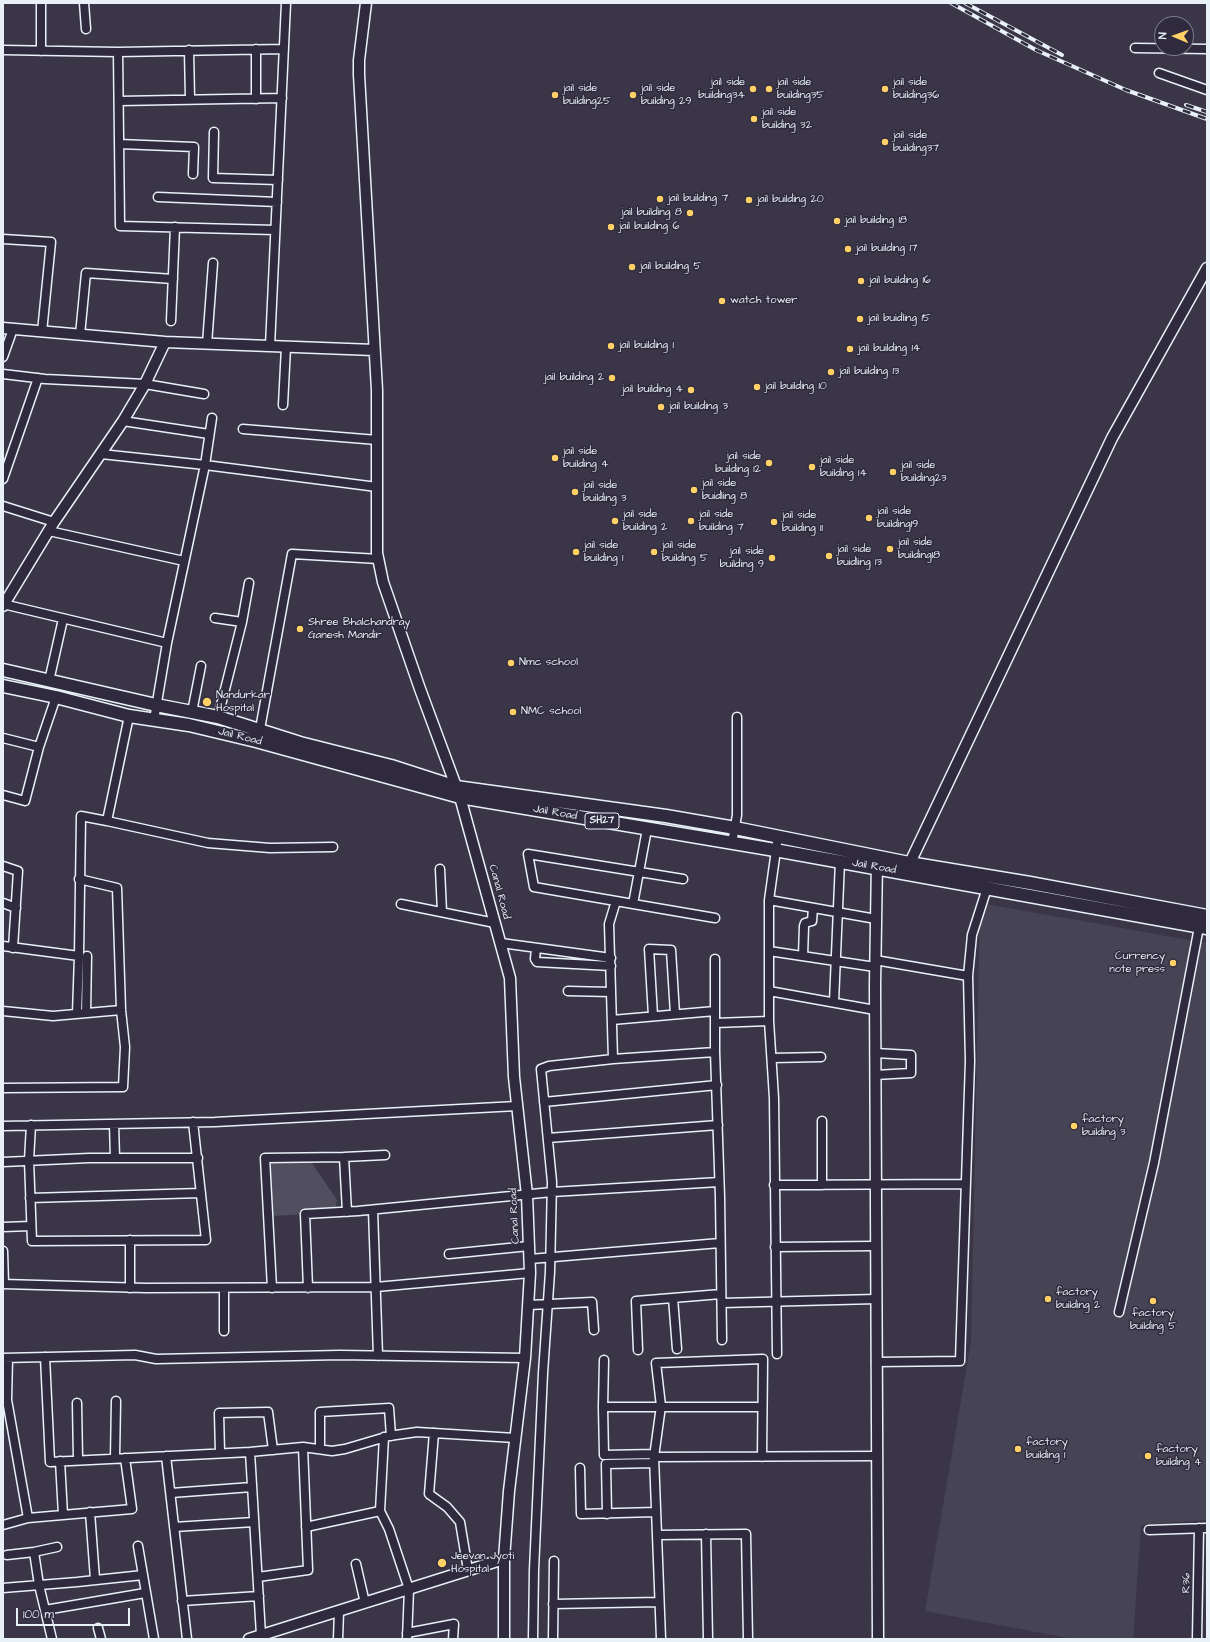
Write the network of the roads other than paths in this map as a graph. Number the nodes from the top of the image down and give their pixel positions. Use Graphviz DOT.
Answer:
graph roads {
  1 [pos="41,3"];
  2 [pos="84,3"];
  3 [pos="286,3"];
  4 [pos="366,3"];
  5 [pos="86,29"];
  6 [pos="1134,48"];
  7 [pos="256,49"];
  8 [pos="284,49"];
  9 [pos="1207,49"];
  10 [pos="3,50"];
  11 [pos="190,50"];
  12 [pos="41,51"];
  13 [pos="118,52"];
  14 [pos="1159,73"];
  15 [pos="1207,90"];
  16 [pos="256,98"];
  17 [pos="282,98"];
  18 [pos="119,100"];
  19 [pos="190,100"];
  20 [pos="214,132"];
  21 [pos="119,144"];
  22 [pos="193,174"];
  23 [pos="278,180"];
  24 [pos="158,197"];
  25 [pos="277,202"];
  26 [pos="175,227"];
  27 [pos="276,230"];
  28 [pos="3,239"];
  29 [pos="213,263"];
  30 [pos="1207,268"];
  31 [pos="173,279"];
  32 [pos="171,321"];
  33 [pos="8,328"];
  34 [pos="42,332"];
  35 [pos="80,335"];
  36 [pos="165,342"];
  37 [pos="207,344"];
  38 [pos="270,346"];
  39 [pos="286,347"];
  40 [pos="374,350"];
  41 [pos="3,357"];
  42 [pos="3,374"];
  43 [pos="38,378"];
  44 [pos="144,384"];
  45 [pos="204,394"];
  46 [pos="283,405"];
  47 [pos="212,418"];
  48 [pos="122,421"];
  49 [pos="243,430"];
  50 [pos="210,434"];
  51 [pos="377,440"];
  52 [pos="102,454"];
  53 [pos="205,465"];
  54 [pos="3,479"];
  55 [pos="377,487"];
  56 [pos="3,506"];
  57 [pos="52,527"];
  58 [pos="379,559"];
  59 [pos="184,561"];
  60 [pos="249,583"];
  61 [pos="3,605"];
  62 [pos="215,618"];
  63 [pos="63,619"];
  64 [pos="242,622"];
  65 [pos="167,643"];
  66 [pos="201,666"];
  67 [pos="3,670"];
  68 [pos="49,681"];
  69 [pos="3,686"];
  70 [pos="56,697"];
  71 [pos="156,705"];
  72 [pos="192,712"];
  73 [pos="129,716"];
  74 [pos="218,717"];
  75 [pos="737,717"];
  76 [pos="154,720"];
  77 [pos="260,729"];
  78 [pos="3,738"];
  79 [pos="39,747"];
  80 [pos="458,792"];
  81 [pos="3,794"];
  82 [pos="107,821"];
  83 [pos="735,828"];
  84 [pos="647,829"];
  85 [pos="778,836"];
  86 [pos="732,843"];
  87 [pos="333,847"];
  88 [pos="775,850"];
  89 [pos="840,862"];
  90 [pos="877,862"];
  91 [pos="3,866"];
  92 [pos="907,868"];
  93 [pos="440,869"];
  94 [pos="639,872"];
  95 [pos="79,879"];
  96 [pos="682,879"];
  97 [pos="987,888"];
  98 [pos="1062,888"];
  99 [pos="769,900"];
  100 [pos="616,901"];
  101 [pos="1058,901"];
  102 [pos="3,903"];
  103 [pos="402,904"];
  104 [pos="634,904"];
  105 [pos="16,908"];
  106 [pos="813,908"];
  107 [pos="442,912"];
  108 [pos="837,912"];
  109 [pos="1207,916"];
  110 [pos="715,918"];
  111 [pos="876,919"];
  112 [pos="495,922"];
  113 [pos="1203,927"];
  114 [pos="501,943"];
  115 [pos="3,946"];
  116 [pos="13,948"];
  117 [pos="536,948"];
  118 [pos="769,951"];
  119 [pos="83,956"];
  120 [pos="803,956"];
  121 [pos="715,959"];
  122 [pos="835,961"];
  123 [pos="611,962"];
  124 [pos="875,964"];
  125 [pos="968,976"];
  126 [pos="568,991"];
  127 [pos="769,991"];
  128 [pos="612,992"];
  129 [pos="834,1002"];
  130 [pos="121,1010"];
  131 [pos="875,1010"];
  132 [pos="3,1011"];
  133 [pos="715,1011"];
  134 [pos="86,1013"];
  135 [pos="77,1014"];
  136 [pos="675,1014"];
  137 [pos="654,1016"];
  138 [pos="612,1020"];
  139 [pos="769,1020"];
  140 [pos="715,1023"];
  141 [pos="715,1052"];
  142 [pos="875,1053"];
  143 [pos="772,1058"];
  144 [pos="820,1058"];
  145 [pos="613,1059"];
  146 [pos="875,1074"];
  147 [pos="717,1085"];
  148 [pos="3,1088"];
  149 [pos="544,1102"];
  150 [pos="517,1106"];
  151 [pos="822,1121"];
  152 [pos="193,1122"];
  153 [pos="114,1124"];
  154 [pos="31,1125"];
  155 [pos="718,1125"];
  156 [pos="3,1126"];
  157 [pos="548,1138"];
  158 [pos="385,1155"];
  159 [pos="344,1157"];
  160 [pos="115,1158"];
  161 [pos="198,1158"];
  162 [pos="29,1160"];
  163 [pos="3,1162"];
  164 [pos="719,1182"];
  165 [pos="966,1184"];
  166 [pos="774,1185"];
  167 [pos="822,1185"];
  168 [pos="875,1185"];
  169 [pos="552,1192"];
  170 [pos="201,1193"];
  171 [pos="527,1195"];
  172 [pos="30,1198"];
  173 [pos="373,1210"];
  174 [pos="347,1212"];
  175 [pos="31,1226"];
  176 [pos="3,1227"];
  177 [pos="130,1240"];
  178 [pos="720,1243"];
  179 [pos="529,1246"];
  180 [pos="875,1246"];
  181 [pos="775,1247"];
  182 [pos="3,1250"];
  183 [pos="449,1254"];
  184 [pos="550,1257"];
  185 [pos="530,1259"];
  186 [pos="530,1273"];
  187 [pos="3,1284"];
  188 [pos="376,1287"];
  189 [pos="130,1288"];
  190 [pos="224,1288"];
  191 [pos="272,1288"];
  192 [pos="308,1288"];
  193 [pos="721,1294"];
  194 [pos="673,1298"];
  195 [pos="876,1300"];
  196 [pos="776,1302"];
  197 [pos="722,1303"];
  198 [pos="548,1304"];
  199 [pos="529,1305"];
  200 [pos="1119,1312"];
  201 [pos="594,1330"];
  202 [pos="224,1331"];
  203 [pos="722,1340"];
  204 [pos="677,1349"];
  205 [pos="638,1350"];
  206 [pos="777,1354"];
  207 [pos="378,1356"];
  208 [pos="45,1357"];
  209 [pos="5,1358"];
  210 [pos="525,1358"];
  211 [pos="604,1360"];
  212 [pos="876,1362"];
  213 [pos="116,1402"];
  214 [pos="77,1403"];
  215 [pos="661,1406"];
  216 [pos="603,1407"];
  217 [pos="762,1407"];
  218 [pos="434,1433"];
  219 [pos="388,1436"];
  220 [pos="515,1438"];
  221 [pos="303,1447"];
  222 [pos="320,1449"];
  223 [pos="273,1450"];
  224 [pos="250,1452"];
  225 [pos="220,1453"];
  226 [pos="166,1456"];
  227 [pos="877,1456"];
  228 [pos="762,1457"];
  229 [pos="115,1458"];
  230 [pos="125,1458"];
  231 [pos="654,1458"];
  232 [pos="78,1460"];
  233 [pos="60,1461"];
  234 [pos="580,1468"];
  235 [pos="252,1487"];
  236 [pos="171,1493"];
  237 [pos="380,1511"];
  238 [pos="90,1512"];
  239 [pos="656,1512"];
  240 [pos="607,1514"];
  241 [pos="63,1515"];
  242 [pos="28,1518"];
  243 [pos="254,1522"];
  244 [pos="3,1525"];
  245 [pos="174,1527"];
  246 [pos="306,1527"];
  247 [pos="1203,1528"];
  248 [pos="1149,1530"];
  249 [pos="706,1534"];
  250 [pos="657,1535"];
  251 [pos="138,1546"];
  252 [pos="57,1547"];
  253 [pos="34,1552"];
  254 [pos="7,1555"];
  255 [pos="504,1559"];
  256 [pos="554,1561"];
  257 [pos="356,1564"];
  258 [pos="468,1570"];
  259 [pos="143,1574"];
  260 [pos="258,1577"];
  261 [pos="95,1579"];
  262 [pos="38,1585"];
  263 [pos="3,1588"];
  264 [pos="409,1589"];
  265 [pos="145,1593"];
  266 [pos="259,1596"];
  267 [pos="182,1601"];
  268 [pos="659,1602"];
  269 [pos="366,1603"];
  270 [pos="553,1604"];
  271 [pos="46,1610"];
  272 [pos="339,1611"];
  273 [pos="98,1628"];
  274 [pos="261,1635"];
  275 [pos="407,1636"];
  276 [pos="52,1639"];
  277 [pos="100,1639"];
  278 [pos="154,1639"];
  279 [pos="187,1639"];
  280 [pos="249,1639"];
  281 [pos="338,1639"];
  282 [pos="453,1639"];
  283 [pos="504,1639"];
  284 [pos="533,1639"];
  285 [pos="553,1639"];
  286 [pos="660,1639"];
  287 [pos="708,1639"];
  288 [pos="748,1639"];
  289 [pos="878,1639"];
  290 [pos="1197,1639"];
  1 -- 12 [label="street"];
  2 -- 5 [label="street"];
  3 -- 8 [label="street"];
  4 -- 40 [label="street, Canal Road"];
  6 -- 9 [label="street"];
  7 -- 8 [label="street"];
  7 -- 11 [label="street"];
  7 -- 16 [label="street"];
  8 -- 17 [label="street"];
  10 -- 12 [label="street"];
  11 -- 13 [label="street"];
  11 -- 19 [label="street"];
  12 -- 13 [label="street"];
  13 -- 18 [label="street"];
  14 -- 15 [label="street"];
  16 -- 17 [label="street"];
  16 -- 19 [label="street"];
  17 -- 23 [label="street"];
  18 -- 19 [label="street"];
  18 -- 21 [label="street"];
  20 -- 23 [label="street"];
  21 -- 22 [label="street"];
  21 -- 26 [label="street"];
  23 -- 25 [label="street"];
  24 -- 25 [label="street"];
  25 -- 27 [label="street"];
  26 -- 27 [label="street"];
  26 -- 31 [label="street"];
  27 -- 38 [label="street"];
  28 -- 34 [label="street"];
  29 -- 37 [label="street"];
  30 -- 92 [label="street"];
  31 -- 32 [label="street"];
  31 -- 35 [label="street"];
  33 -- 34 [label="street"];
  33 -- 41 [label="street"];
  34 -- 35 [label="street"];
  35 -- 36 [label="street"];
  36 -- 37 [label="street"];
  36 -- 44 [label="street"];
  37 -- 38 [label="street"];
  38 -- 39 [label="street"];
  39 -- 40 [label="street"];
  39 -- 46 [label="street"];
  40 -- 51 [label="street, Canal Road"];
  42 -- 43 [label="street"];
  43 -- 44 [label="street"];
  43 -- 54 [label="street"];
  44 -- 45 [label="street"];
  44 -- 48 [label="street"];
  47 -- 50 [label="street"];
  48 -- 50 [label="street"];
  48 -- 52 [label="street"];
  49 -- 51 [label="street"];
  50 -- 53 [label="street"];
  51 -- 55 [label="street, Canal Road"];
  52 -- 53 [label="street"];
  52 -- 57 [label="street"];
  53 -- 55 [label="street"];
  53 -- 59 [label="street"];
  55 -- 58 [label="street, Canal Road"];
  56 -- 57 [label="street"];
  57 -- 59 [label="street"];
  57 -- 61 [label="street"];
  58 -- 77 [label="street"];
  58 -- 80 [label="street, Canal Road"];
  59 -- 65 [label="street"];
  60 -- 64 [label="street"];
  61 -- 63 [label="street"];
  62 -- 64 [label="street"];
  63 -- 65 [label="street"];
  63 -- 68 [label="street"];
  64 -- 74 [label="street"];
  65 -- 71 [label="street"];
  66 -- 72 [label="street"];
  67 -- 68 [label="main road"];
  68 -- 71 [label="main road"];
  69 -- 70 [label="main road, Jail Road / SH27"];
  70 -- 73 [label="main road, Jail Road / SH27"];
  70 -- 79 [label="street"];
  71 -- 72 [label="main road"];
  71 -- 76 [label="street"];
  72 -- 74 [label="main road"];
  73 -- 76 [label="main road, Jail Road / SH27"];
  73 -- 82 [label="street"];
  74 -- 77 [label="main road"];
  75 -- 83 [label="street"];
  76 -- 80 [label="main road, Jail Road / SH27"];
  77 -- 80 [label="main road"];
  78 -- 79 [label="street"];
  79 -- 81 [label="street"];
  80 -- 83 [label="main road"];
  80 -- 84 [label="main road, Jail Road / SH27"];
  80 -- 112 [label="street, Canal Road"];
  82 -- 87 [label="street"];
  82 -- 95 [label="street"];
  83 -- 85 [label="main road"];
  83 -- 86 [label="street"];
  84 -- 86 [label="main road, Jail Road / SH27"];
  84 -- 94 [label="street"];
  85 -- 88 [label="street"];
  85 -- 90 [label="main road"];
  86 -- 88 [label="main road, Jail Road / SH27"];
  88 -- 89 [label="main road, Jail Road / SH27"];
  88 -- 99 [label="street"];
  89 -- 90 [label="main road, Jail Road / SH27"];
  89 -- 108 [label="street"];
  90 -- 92 [label="main road, Jail Road / SH27"];
  90 -- 111 [label="street"];
  91 -- 105 [label="street"];
  92 -- 97 [label="main road, Jail Road / SH27"];
  92 -- 98 [label="main road"];
  93 -- 107 [label="street"];
  94 -- 96 [label="street"];
  94 -- 100 [label="street"];
  94 -- 104 [label="street"];
  95 -- 119 [label="street"];
  95 -- 130 [label="street"];
  97 -- 101 [label="main road, Jail Road / SH27"];
  97 -- 125 [label="street"];
  98 -- 101 [label="main road"];
  98 -- 109 [label="main road"];
  99 -- 106 [label="street"];
  99 -- 118 [label="street"];
  100 -- 104 [label="street"];
  100 -- 123 [label="street"];
  101 -- 113 [label="main road, Jail Road / SH27"];
  102 -- 105 [label="street"];
  103 -- 107 [label="street"];
  104 -- 110 [label="street"];
  105 -- 116 [label="street"];
  106 -- 108 [label="street"];
  106 -- 120 [label="street"];
  107 -- 112 [label="street"];
  108 -- 111 [label="street"];
  108 -- 122 [label="street"];
  111 -- 124 [label="street"];
  112 -- 114 [label="street, Canal Road"];
  113 -- 200 [label="street"];
  114 -- 117 [label="street"];
  114 -- 150 [label="street, Canal Road"];
  115 -- 116 [label="street"];
  116 -- 119 [label="street"];
  117 -- 123 [label="street"];
  117 -- 123 [label="street"];
  118 -- 120 [label="street"];
  118 -- 127 [label="street"];
  119 -- 134 [label="street"];
  119 -- 135 [label="street"];
  120 -- 122 [label="street"];
  121 -- 133 [label="street"];
  122 -- 124 [label="street"];
  122 -- 129 [label="street"];
  123 -- 128 [label="street"];
  124 -- 125 [label="street"];
  124 -- 131 [label="street"];
  125 -- 165 [label="street"];
  126 -- 128 [label="street"];
  127 -- 129 [label="street"];
  127 -- 139 [label="street"];
  128 -- 138 [label="street"];
  129 -- 131 [label="street"];
  130 -- 134 [label="street"];
  130 -- 148 [label="street"];
  131 -- 142 [label="street"];
  132 -- 135 [label="street"];
  133 -- 136 [label="street"];
  133 -- 140 [label="street"];
  134 -- 135 [label="street"];
  136 -- 137 [label="street"];
  136 -- 137 [label="street"];
  137 -- 138 [label="street"];
  138 -- 145 [label="street"];
  139 -- 140 [label="street"];
  139 -- 143 [label="street"];
  140 -- 141 [label="street"];
  141 -- 145 [label="street"];
  141 -- 147 [label="street"];
  142 -- 146 [label="street"];
  142 -- 146 [label="street"];
  143 -- 144 [label="street"];
  143 -- 166 [label="street"];
  145 -- 149 [label="street"];
  146 -- 168 [label="street"];
  147 -- 149 [label="street"];
  147 -- 155 [label="street"];
  149 -- 157 [label="street"];
  150 -- 152 [label="street"];
  150 -- 171 [label="street, Canal Road"];
  151 -- 167 [label="street"];
  152 -- 153 [label="street"];
  152 -- 161 [label="street"];
  153 -- 154 [label="street"];
  153 -- 160 [label="street"];
  154 -- 156 [label="street"];
  154 -- 162 [label="street"];
  155 -- 157 [label="street"];
  155 -- 164 [label="street"];
  157 -- 169 [label="street"];
  158 -- 159 [label="street"];
  159 -- 174 [label="street"];
  159 -- 191 [label="street"];
  160 -- 161 [label="street"];
  160 -- 162 [label="street"];
  161 -- 170 [label="street"];
  162 -- 163 [label="street"];
  162 -- 172 [label="street"];
  164 -- 169 [label="street"];
  164 -- 178 [label="street"];
  165 -- 168 [label="street"];
  165 -- 212 [label="street"];
  166 -- 167 [label="street"];
  166 -- 181 [label="street"];
  167 -- 168 [label="street"];
  168 -- 180 [label="street"];
  169 -- 171 [label="street"];
  169 -- 184 [label="street"];
  170 -- 172 [label="street"];
  170 -- 177 [label="street"];
  171 -- 173 [label="street"];
  171 -- 179 [label="street, Canal Road"];
  172 -- 175 [label="street"];
  173 -- 174 [label="street"];
  173 -- 188 [label="street"];
  174 -- 192 [label="street"];
  175 -- 176 [label="street"];
  175 -- 177 [label="street"];
  177 -- 189 [label="street"];
  178 -- 184 [label="street"];
  178 -- 193 [label="street"];
  179 -- 183 [label="street"];
  179 -- 185 [label="street, Canal Road"];
  180 -- 181 [label="street"];
  180 -- 195 [label="street"];
  181 -- 196 [label="street"];
  182 -- 187 [label="street"];
  184 -- 185 [label="street"];
  184 -- 198 [label="street"];
  185 -- 186 [label="street, Canal Road"];
  186 -- 188 [label="street"];
  186 -- 199 [label="street, Canal Road"];
  187 -- 189 [label="street"];
  188 -- 192 [label="street"];
  188 -- 207 [label="street"];
  189 -- 190 [label="street"];
  190 -- 191 [label="street"];
  190 -- 202 [label="street"];
  191 -- 192 [label="street"];
  193 -- 194 [label="street"];
  193 -- 197 [label="street"];
  194 -- 204 [label="street"];
  194 -- 205 [label="street"];
  195 -- 196 [label="street"];
  195 -- 212 [label="street"];
  196 -- 197 [label="street"];
  196 -- 206 [label="street"];
  197 -- 203 [label="street"];
  198 -- 199 [label="street"];
  198 -- 201 [label="street"];
  198 -- 284 [label="street"];
  199 -- 210 [label="street, Canal Road"];
  207 -- 208 [label="street"];
  207 -- 210 [label="street"];
  208 -- 209 [label="street"];
  208 -- 233 [label="street"];
  209 -- 242 [label="street"];
  210 -- 220 [label="street, Canal Road"];
  211 -- 216 [label="street"];
  212 -- 227 [label="street"];
  213 -- 229 [label="street"];
  214 -- 232 [label="street"];
  215 -- 216 [label="street"];
  215 -- 217 [label="street"];
  215 -- 217 [label="street"];
  215 -- 231 [label="street"];
  216 -- 231 [label="street"];
  217 -- 228 [label="street"];
  218 -- 219 [label="street"];
  218 -- 220 [label="street"];
  218 -- 258 [label="street"];
  219 -- 222 [label="street"];
  219 -- 222 [label="street"];
  219 -- 237 [label="street"];
  220 -- 255 [label="street, Canal Road"];
  221 -- 222 [label="street"];
  221 -- 223 [label="street"];
  221 -- 246 [label="street"];
  223 -- 224 [label="street"];
  223 -- 225 [label="street"];
  224 -- 225 [label="street"];
  224 -- 235 [label="street"];
  225 -- 226 [label="street"];
  226 -- 230 [label="street"];
  226 -- 236 [label="street"];
  227 -- 228 [label="street"];
  227 -- 289 [label="street"];
  228 -- 231 [label="street"];
  229 -- 230 [label="street"];
  229 -- 232 [label="street"];
  230 -- 238 [label="street"];
  231 -- 239 [label="street"];
  231 -- 240 [label="street"];
  232 -- 233 [label="street"];
  233 -- 241 [label="street"];
  234 -- 240 [label="street"];
  235 -- 236 [label="street"];
  235 -- 243 [label="street"];
  236 -- 245 [label="street"];
  237 -- 246 [label="street"];
  237 -- 264 [label="street"];
  238 -- 241 [label="street"];
  238 -- 261 [label="street"];
  239 -- 240 [label="street"];
  239 -- 250 [label="street"];
  241 -- 242 [label="street"];
  242 -- 244 [label="street"];
  243 -- 245 [label="street"];
  243 -- 260 [label="street"];
  245 -- 267 [label="street"];
  246 -- 260 [label="street"];
  247 -- 248 [label="street"];
  247 -- 290 [label="street, R36"];
  249 -- 250 [label="street"];
  249 -- 287 [label="street"];
  249 -- 288 [label="street"];
  250 -- 268 [label="street"];
  251 -- 259 [label="street"];
  252 -- 253 [label="street"];
  253 -- 254 [label="street"];
  253 -- 262 [label="street"];
  255 -- 258 [label="street"];
  255 -- 283 [label="street, Canal Road"];
  256 -- 270 [label="street"];
  257 -- 269 [label="street"];
  258 -- 264 [label="street"];
  259 -- 261 [label="street"];
  259 -- 265 [label="street"];
  260 -- 266 [label="street"];
  261 -- 262 [label="street"];
  262 -- 263 [label="street"];
  262 -- 271 [label="street"];
  264 -- 269 [label="street"];
  264 -- 275 [label="street"];
  265 -- 271 [label="street"];
  265 -- 278 [label="street"];
  266 -- 267 [label="street"];
  266 -- 274 [label="street"];
  267 -- 279 [label="street"];
  268 -- 270 [label="street"];
  268 -- 286 [label="street"];
  269 -- 272 [label="street"];
  270 -- 285 [label="street"];
  271 -- 276 [label="street"];
  272 -- 274 [label="street"];
  272 -- 281 [label="street"];
  273 -- 277 [label="street"];
  274 -- 280 [label="street"];
  275 -- 282 [label="street"];
}
